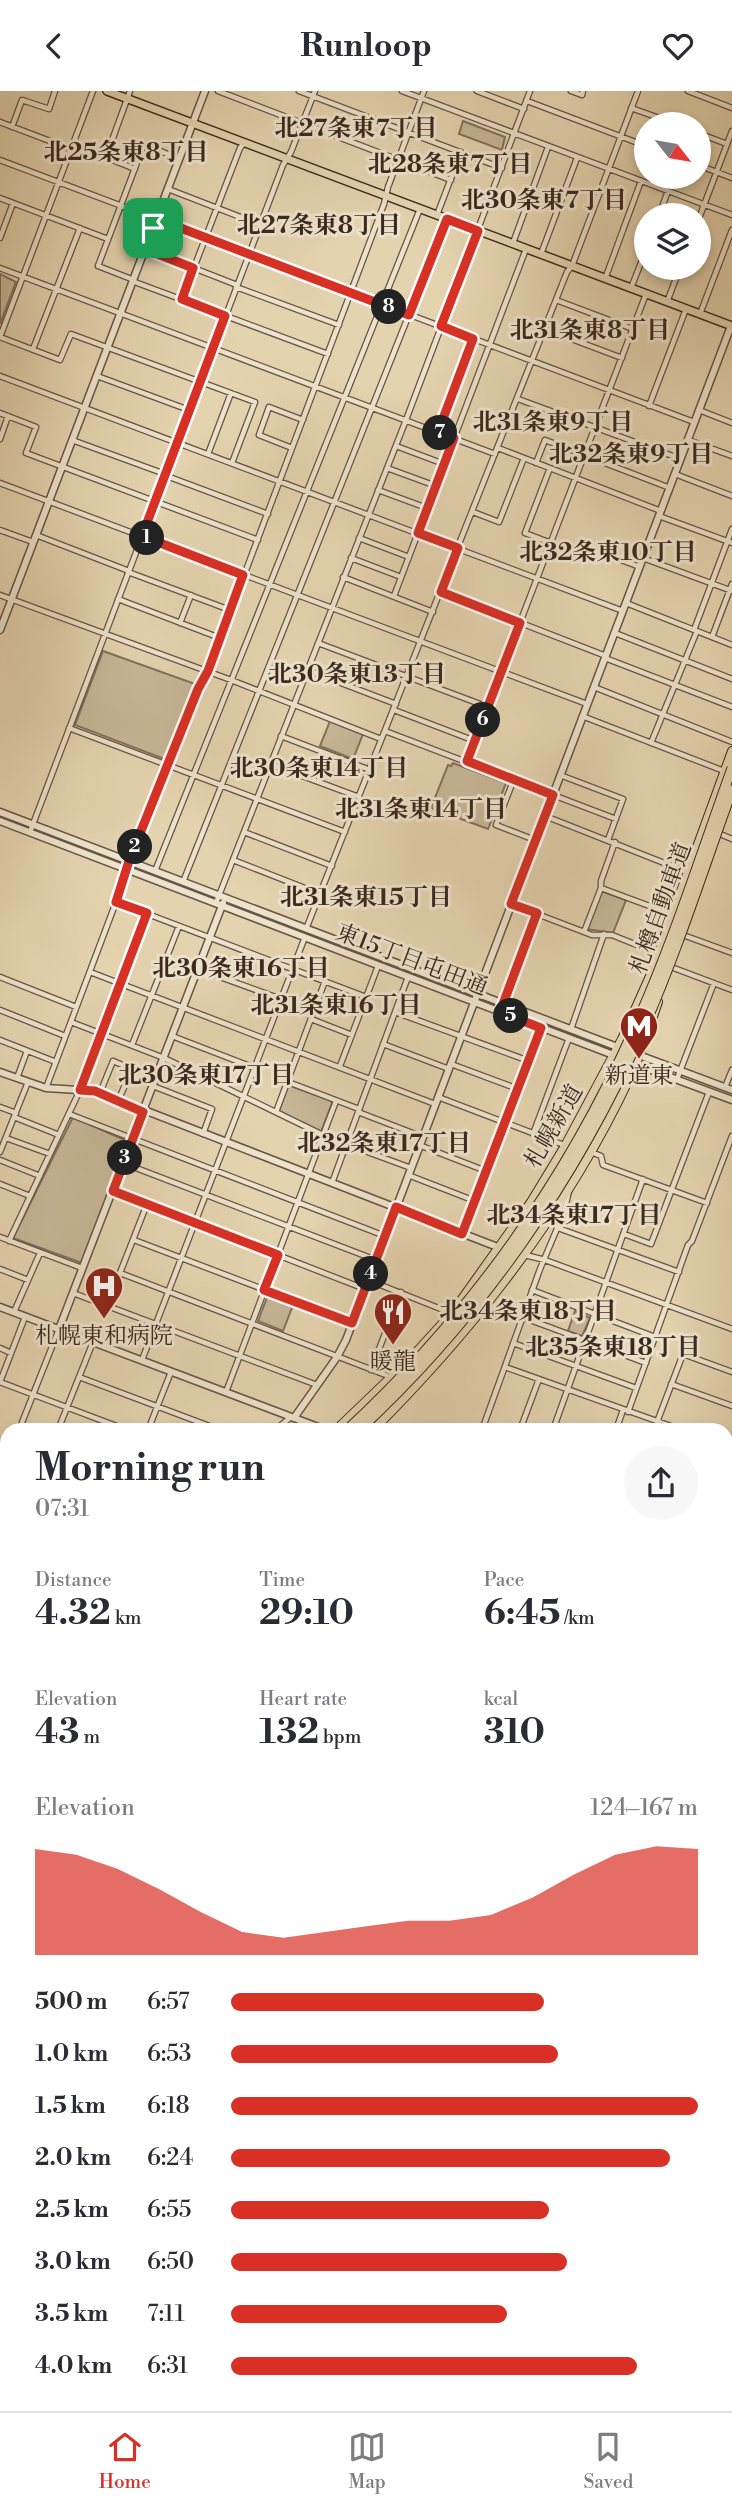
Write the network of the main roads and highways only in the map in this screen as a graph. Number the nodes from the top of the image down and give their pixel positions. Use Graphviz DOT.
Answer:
graph roads {
  1 [pos="107,91"];
  2 [pos="129,95"];
  3 [pos="731,324"];
  4 [pos="732,751"];
  5 [pos="728,769"];
  6 [pos="732,790"];
  7 [pos="732,803"];
  8 [pos="344,1423"];
  9 [pos="354,1423"];
  10 [pos="366,1423"];
  11 [pos="380,1423"];
  1 -- 2 [label="main road"];
  2 -- 3 [label="main road"];
  4 -- 5 [label="highway, 札幌新道"];
  5 -- 8 [label="highway, 札幌新道"];
  5 -- 9 [label="highway, 札樽自動車道, bridge"];
  6 -- 10 [label="highway, 札樽自動車道, bridge"];
  7 -- 11 [label="highway, 札幌新道"];
}
